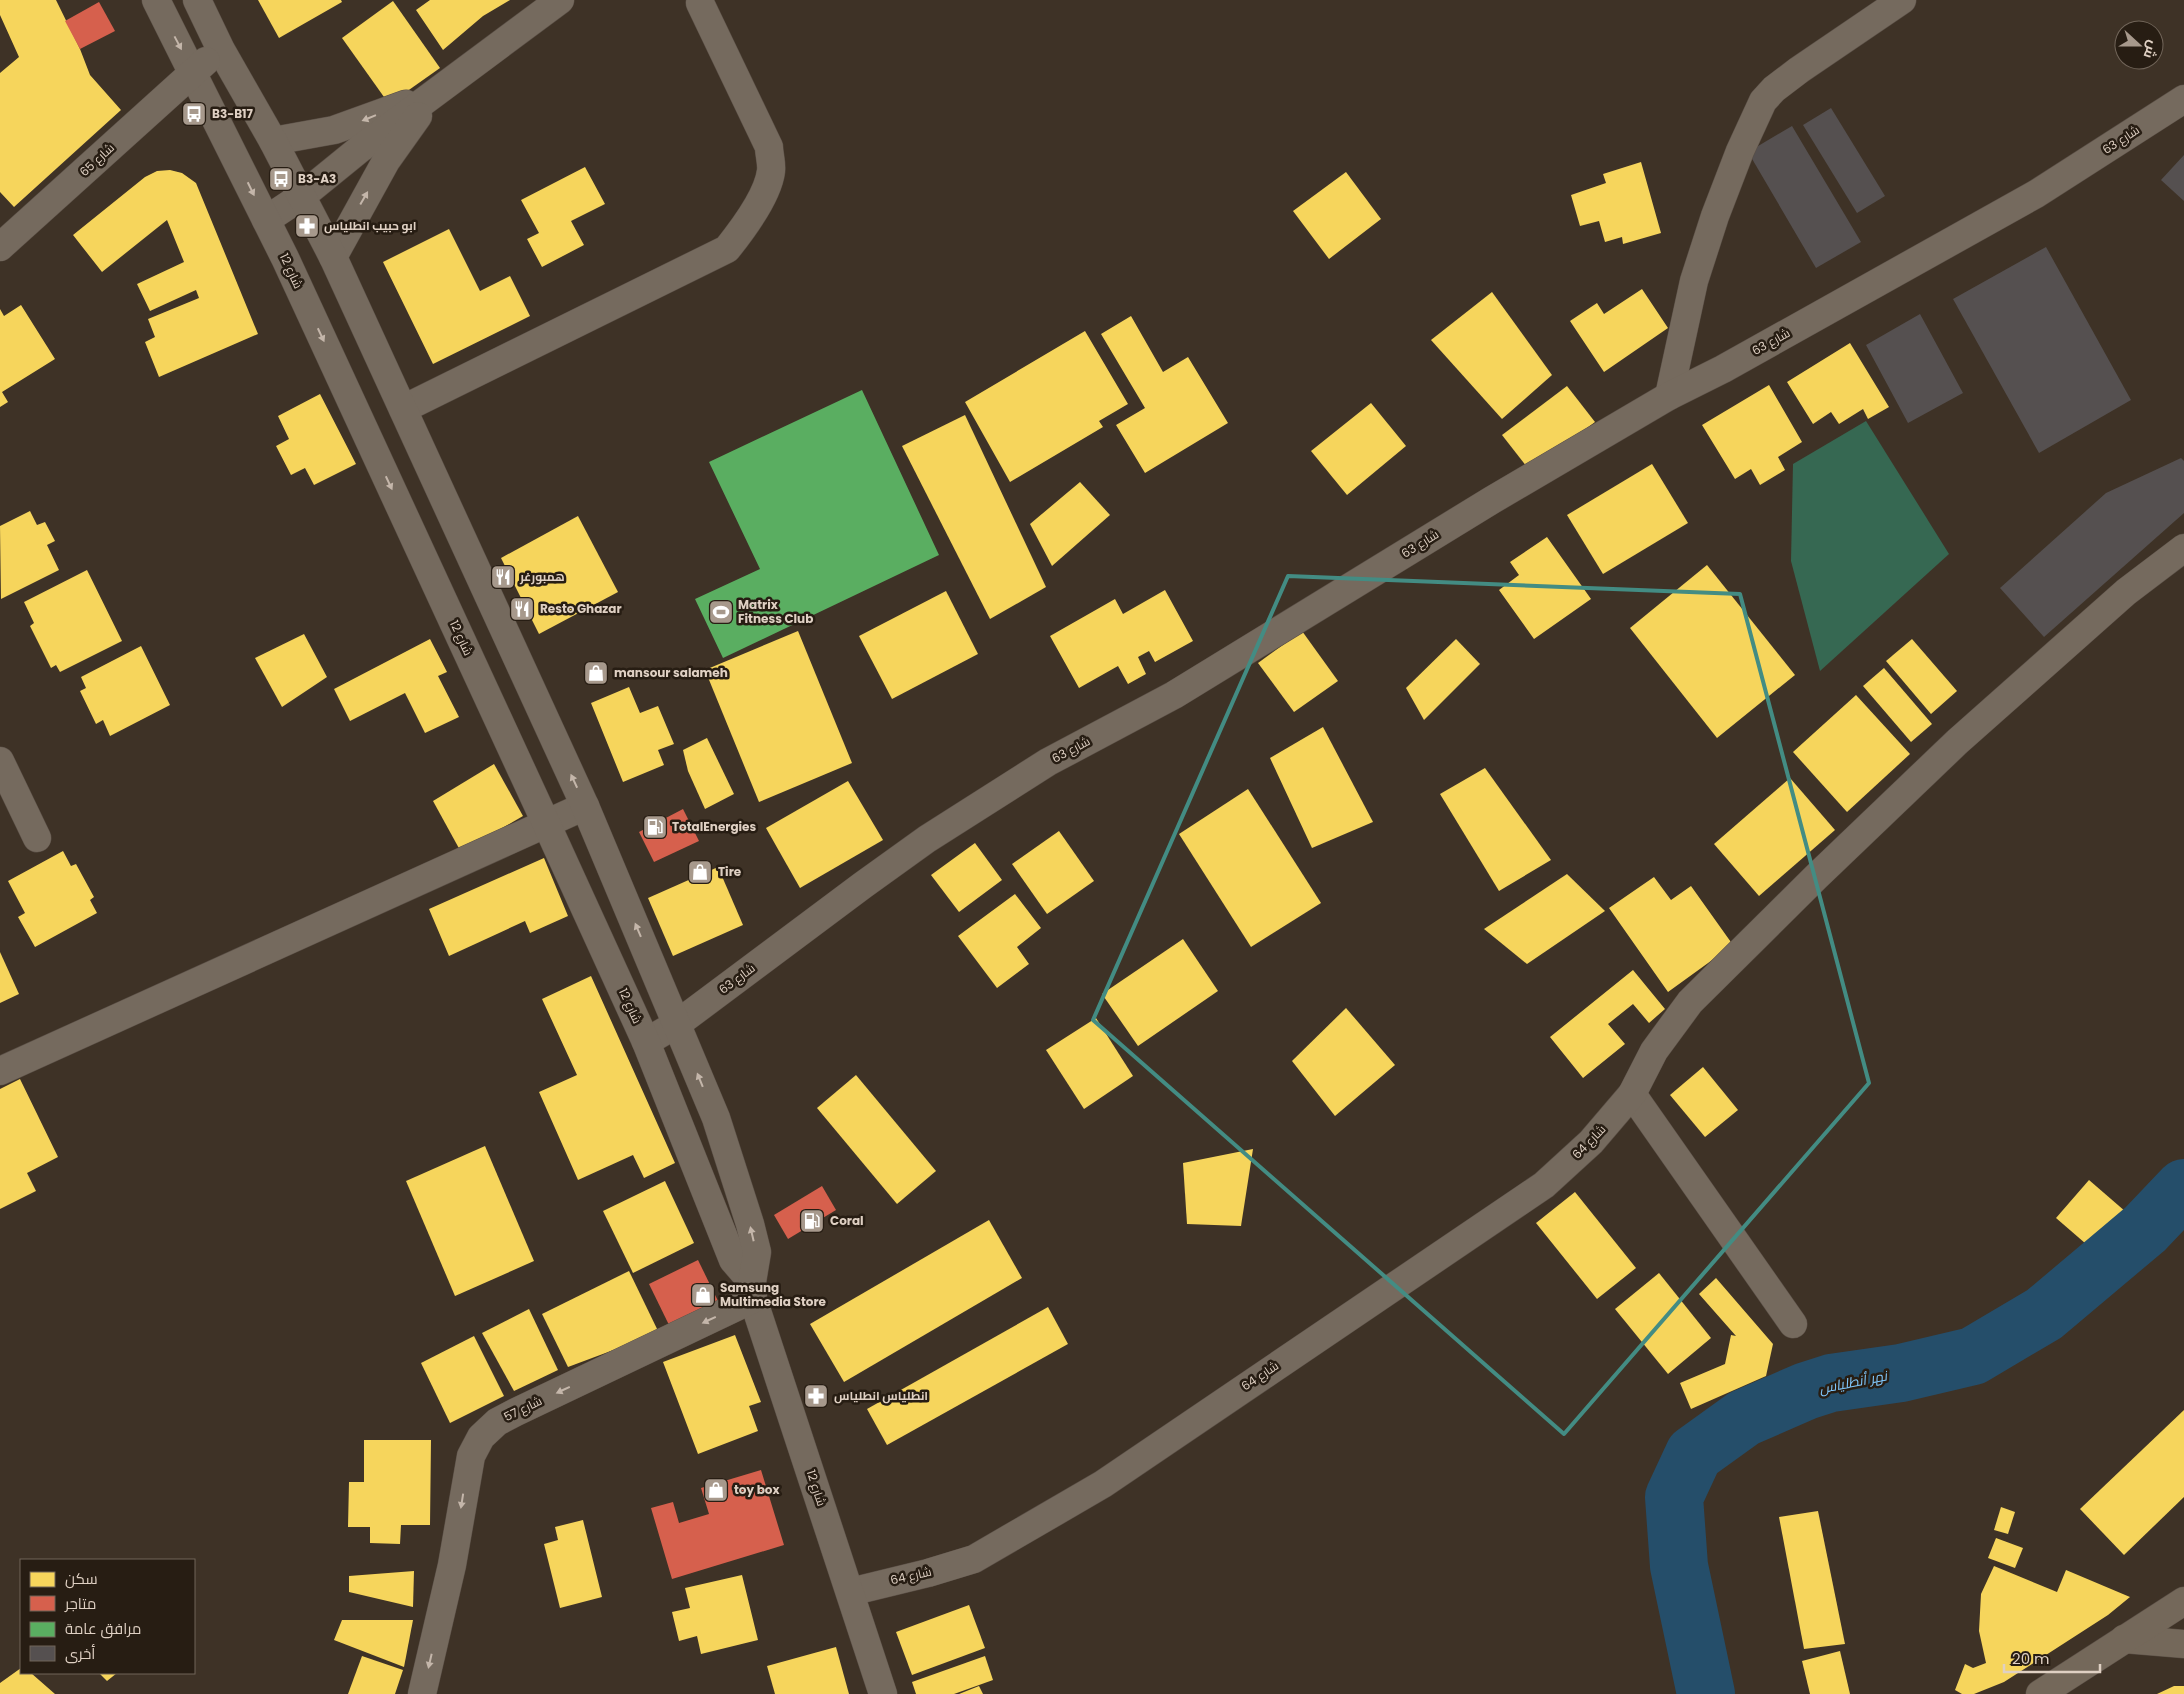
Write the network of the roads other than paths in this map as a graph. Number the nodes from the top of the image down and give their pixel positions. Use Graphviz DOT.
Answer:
graph roads {
  1 [pos="156,0"];
  2 [pos="197,0"];
  3 [pos="560,0"];
  4 [pos="1902,0"];
  5 [pos="700,3"];
  6 [pos="221,50"];
  7 [pos="193,71"];
  8 [pos="432,97"];
  9 [pos="2184,99"];
  10 [pos="273,141"];
  11 [pos="302,196"];
  12 [pos="266,220"];
  13 [pos="0,247"];
  14 [pos="333,257"];
  15 [pos="1669,396"];
  16 [pos="403,409"];
  17 [pos="2184,548"];
  18 [pos="0,761"];
  19 [pos="585,806"];
  20 [pos="546,823"];
  21 [pos="37,838"];
  22 [pos="678,1024"];
  23 [pos="646,1042"];
  24 [pos="0,1071"];
  25 [pos="1632,1094"];
  26 [pos="753,1291"];
  27 [pos="1793,1324"];
  28 [pos="850,1592"];
  29 [pos="2184,1601"];
  30 [pos="2124,1639"];
  31 [pos="2184,1644"];
  32 [pos="422,1694"];
  33 [pos="883,1694"];
  34 [pos="2040,1694"];
  1 -- 7 [label="street, شارع 12, one-way"];
  2 -- 6 [label="street, شارع 12"];
  3 -- 8 [label="street"];
  4 -- 15 [label="street"];
  5 -- 16 [label="street"];
  6 -- 7 [label="street, شارع 65"];
  6 -- 10 [label="street, شارع 12"];
  7 -- 12 [label="street, شارع 12, one-way"];
  7 -- 13 [label="street, شارع 65"];
  8 -- 10 [label="street, one-way"];
  8 -- 11 [label="street"];
  14 -- 8 [label="street, one-way"];
  9 -- 15 [label="street, شارع 63"];
  10 -- 11 [label="street, شارع 12"];
  11 -- 12 [label="street"];
  11 -- 14 [label="street, شارع 12"];
  12 -- 20 [label="street, شارع 12, one-way"];
  14 -- 16 [label="street, شارع 12"];
  15 -- 22 [label="street, شارع 63"];
  19 -- 16 [label="street, شارع 12, one-way"];
  17 -- 25 [label="street, شارع 64"];
  18 -- 21 [label="street"];
  19 -- 20 [label="street"];
  22 -- 19 [label="street, شارع 12, one-way"];
  20 -- 23 [label="street, شارع 12"];
  20 -- 24 [label="street"];
  22 -- 23 [label="street, شارع 63"];
  26 -- 22 [label="street, شارع 12, one-way"];
  23 -- 26 [label="street, شارع 12"];
  25 -- 27 [label="street"];
  25 -- 28 [label="street, شارع 64"];
  26 -- 28 [label="street, شارع 12"];
  26 -- 32 [label="street, شارع 57, one-way"];
  28 -- 33 [label="street, شارع 12"];
  29 -- 30 [label="highway"];
  30 -- 31 [label="highway"];
  30 -- 34 [label="highway"];
}
